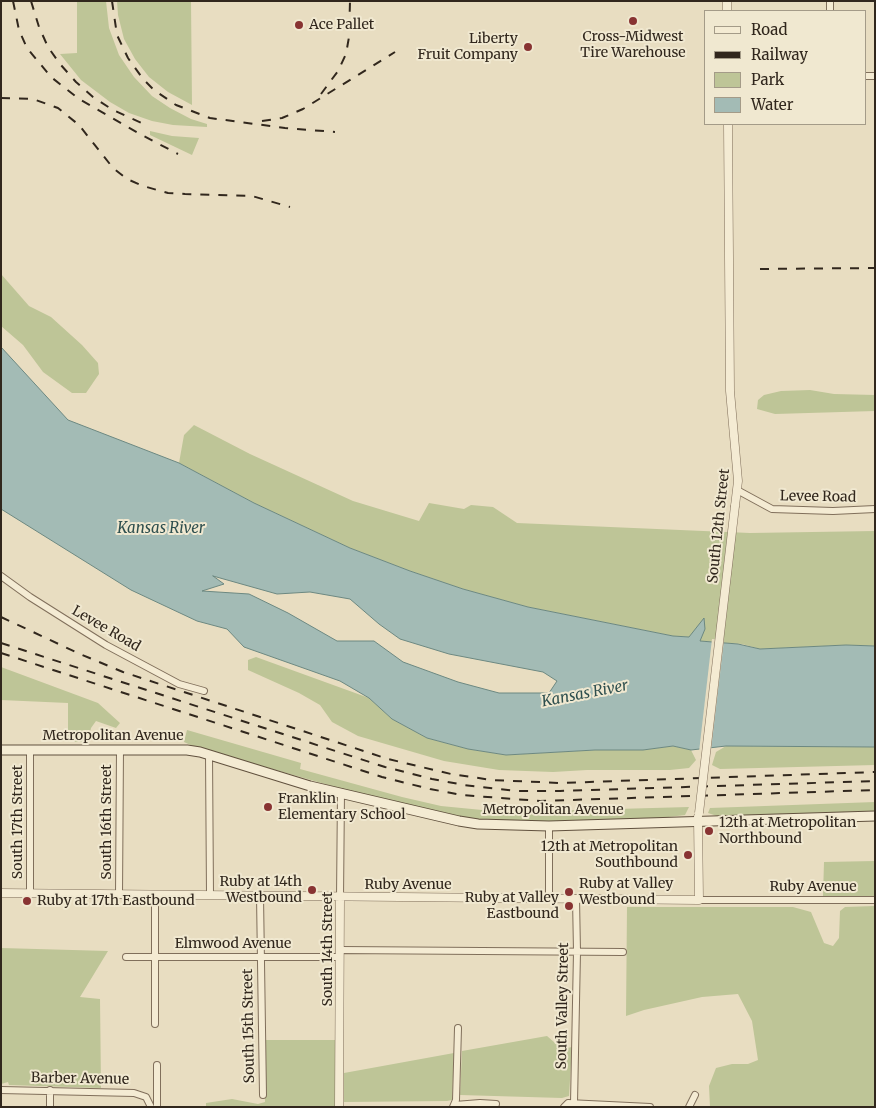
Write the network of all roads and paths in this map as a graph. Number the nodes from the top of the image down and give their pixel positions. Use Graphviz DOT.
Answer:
graph roads {
  1 [pos="728,125"];
  2 [pos="737,490"];
  3 [pos="875,510"];
  4 [pos="1,576"];
  5 [pos="204,691"];
  6 [pos="120,749"];
  7 [pos="1,750"];
  8 [pos="30,750"];
  9 [pos="209,755"];
  10 [pos="341,792"];
  11 [pos="875,816"];
  12 [pos="698,822"];
  13 [pos="549,826"];
  14 [pos="1,893"];
  15 [pos="30,893"];
  16 [pos="119,895"];
  17 [pos="210,895"];
  18 [pos="155,896"];
  19 [pos="260,896"];
  20 [pos="340,898"];
  21 [pos="549,898"];
  22 [pos="576,898"];
  23 [pos="699,900"];
  24 [pos="875,900"];
  25 [pos="577,952"];
  26 [pos="623,952"];
  27 [pos="340,954"];
  28 [pos="155,956"];
  29 [pos="126,957"];
  30 [pos="260,957"];
  31 [pos="155,1024"];
  32 [pos="458,1028"];
  33 [pos="158,1065"];
  34 [pos="1,1090"];
  35 [pos="50,1090"];
  36 [pos="695,1094"];
  37 [pos="263,1096"];
  38 [pos="574,1103"];
  39 [pos="496,1104"];
  40 [pos="454,1106"];
  41 [pos="615,1106"];
  42 [pos="50,1107"];
  43 [pos="151,1107"];
  44 [pos="157,1107"];
  45 [pos="339,1107"];
  46 [pos="564,1107"];
  47 [pos="650,1107"];
  48 [pos="689,1107"];
  1 -- 2 [label="street, South 12th Street"];
  2 -- 3 [label="street, Levee Road"];
  2 -- 12 [label="street, South 12th Street, bridge"];
  4 -- 5 [label="street, Levee Road"];
  6 -- 8 [label="main road, Metropolitan Avenue"];
  6 -- 9 [label="main road, Metropolitan Avenue"];
  6 -- 16 [label="street, South 16th Street"];
  7 -- 8 [label="main road, Metropolitan Avenue"];
  8 -- 15 [label="street, South 17th Street"];
  9 -- 10 [label="main road, Metropolitan Avenue"];
  9 -- 17 [label="street"];
  10 -- 13 [label="main road, Metropolitan Avenue"];
  10 -- 20 [label="street, South 14th Street"];
  11 -- 12 [label="main road, Metropolitan Avenue"];
  12 -- 13 [label="main road, Metropolitan Avenue"];
  12 -- 23 [label="street, South 12th Street"];
  13 -- 21 [label="street"];
  14 -- 15 [label="street, Ruby Avenue"];
  15 -- 16 [label="street, Ruby Avenue"];
  16 -- 18 [label="street, Ruby Avenue"];
  17 -- 18 [label="street, Ruby Avenue"];
  17 -- 19 [label="street, Ruby Avenue"];
  18 -- 28 [label="street"];
  19 -- 20 [label="street, Ruby Avenue"];
  19 -- 30 [label="street, South 15th Street"];
  20 -- 21 [label="street, Ruby Avenue"];
  20 -- 27 [label="street, South 14th Street"];
  21 -- 22 [label="street, Ruby Avenue"];
  22 -- 23 [label="street, Ruby Avenue"];
  22 -- 25 [label="street, South Valley Street"];
  23 -- 24 [label="street, Ruby Avenue"];
  25 -- 26 [label="street"];
  25 -- 27 [label="street, Elmwood Avenue"];
  25 -- 38 [label="street, South Valley Street"];
  27 -- 30 [label="street, Elmwood Avenue"];
  27 -- 45 [label="street, South 14th Street"];
  28 -- 29 [label="street, Elmwood Avenue"];
  28 -- 30 [label="street, Elmwood Avenue"];
  28 -- 31 [label="street"];
  30 -- 37 [label="street, South 15th Street"];
  32 -- 40 [label="street"];
  33 -- 44 [label="street"];
  34 -- 35 [label="street, Barber Avenue"];
  35 -- 42 [label="street"];
  35 -- 43 [label="street, Barber Avenue"];
  36 -- 48 [label="street"];
  38 -- 41 [label="street"];
  38 -- 46 [label="street"];
  39 -- 40 [label="street"];
  41 -- 47 [label="street"];
}
